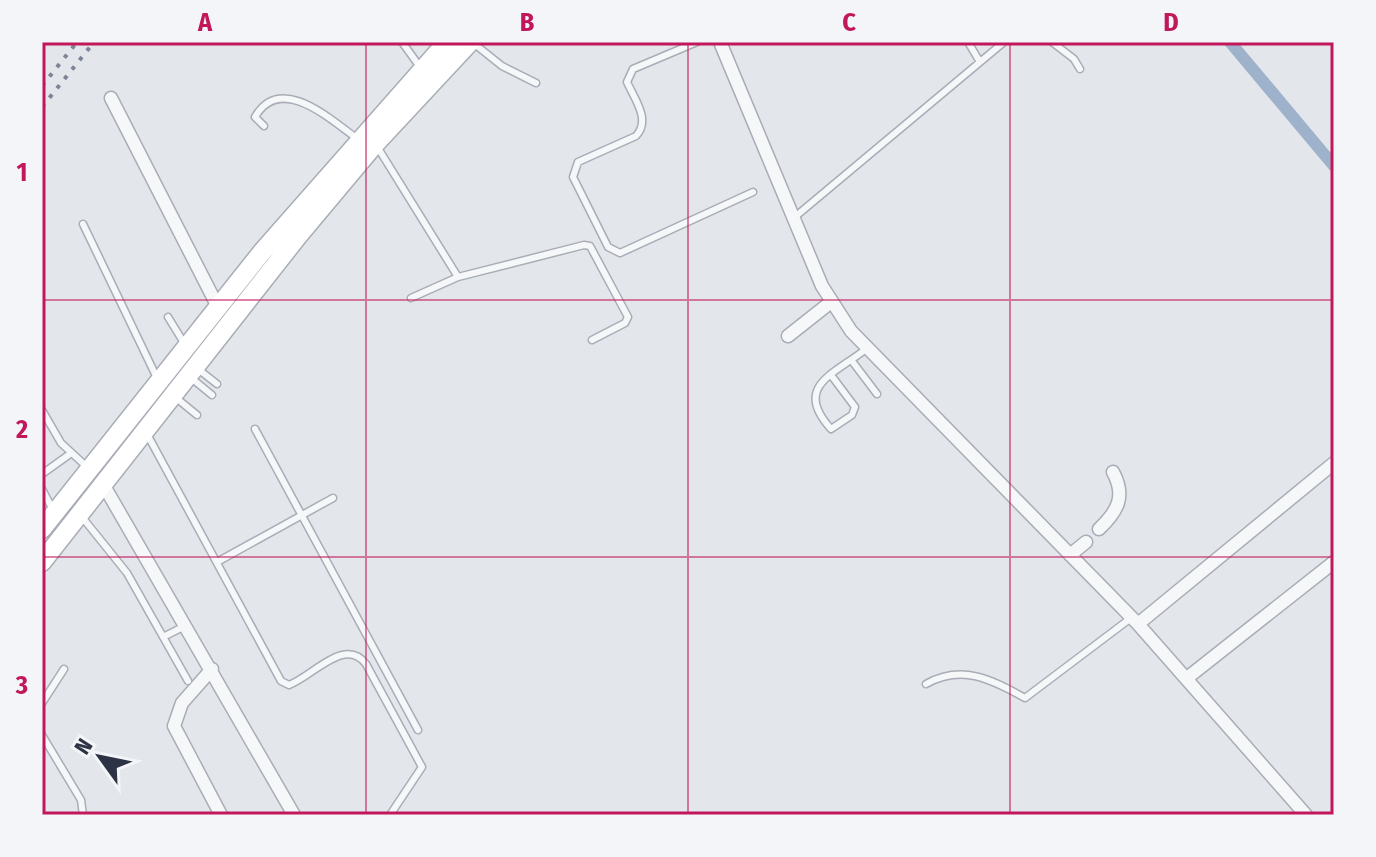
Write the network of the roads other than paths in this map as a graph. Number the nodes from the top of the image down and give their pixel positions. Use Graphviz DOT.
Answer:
graph roads {
  1 [pos="402,42"];
  2 [pos="447,42"];
  3 [pos="471,42"];
  4 [pos="697,42"];
  5 [pos="720,42"];
  6 [pos="969,42"];
  7 [pos="1004,42"];
  8 [pos="1052,42"];
  9 [pos="980,62"];
  10 [pos="1080,69"];
  11 [pos="422,70"];
  12 [pos="536,83"];
  13 [pos="111,98"];
  14 [pos="264,126"];
  15 [pos="367,142"];
  16 [pos="753,192"];
  17 [pos="796,216"];
  18 [pos="83,224"];
  19 [pos="458,277"];
  20 [pos="411,298"];
  21 [pos="831,302"];
  22 [pos="218,307"];
  23 [pos="168,317"];
  24 [pos="788,336"];
  25 [pos="592,340"];
  26 [pos="186,346"];
  27 [pos="866,349"];
  28 [pos="852,361"];
  29 [pos="191,371"];
  30 [pos="831,375"];
  31 [pos="159,381"];
  32 [pos="217,384"];
  33 [pos="877,394"];
  34 [pos="212,395"];
  35 [pos="173,396"];
  36 [pos="42,410"];
  37 [pos="197,415"];
  38 [pos="44,420"];
  39 [pos="255,429"];
  40 [pos="145,431"];
  41 [pos="70,454"];
  42 [pos="1334,463"];
  43 [pos="89,468"];
  44 [pos="1113,472"];
  45 [pos="42,474"];
  46 [pos="103,484"];
  47 [pos="42,489"];
  48 [pos="333,498"];
  49 [pos="55,513"];
  50 [pos="80,514"];
  51 [pos="304,514"];
  52 [pos="42,529"];
  53 [pos="1099,529"];
  54 [pos="1086,542"];
  55 [pos="1070,555"];
  56 [pos="42,562"];
  57 [pos="217,562"];
  58 [pos="1334,562"];
  59 [pos="1135,620"];
  60 [pos="185,625"];
  61 [pos="163,637"];
  62 [pos="64,669"];
  63 [pos="212,669"];
  64 [pos="1187,678"];
  65 [pos="188,681"];
  66 [pos="926,684"];
  67 [pos="42,703"];
  68 [pos="418,730"];
  69 [pos="42,735"];
  70 [pos="83,815"];
  71 [pos="221,815"];
  72 [pos="294,815"];
  73 [pos="390,815"];
  74 [pos="1306,815"];
  1 -- 11 [label="lane"];
  2 -- 11 [label="main road"];
  3 -- 12 [label="lane"];
  3 -- 15 [label="main road"];
  4 -- 16 [label="lane"];
  5 -- 17 [label="street"];
  6 -- 9 [label="lane"];
  7 -- 9 [label="lane"];
  8 -- 10 [label="lane"];
  9 -- 17 [label="lane"];
  11 -- 15 [label="main road"];
  13 -- 22 [label="street"];
  14 -- 15 [label="lane"];
  15 -- 19 [label="lane"];
  15 -- 22 [label="main road"];
  15 -- 29 [label="main road"];
  17 -- 21 [label="street"];
  18 -- 31 [label="lane"];
  19 -- 20 [label="lane"];
  19 -- 25 [label="lane"];
  21 -- 24 [label="street"];
  21 -- 27 [label="street"];
  22 -- 26 [label="main road"];
  23 -- 26 [label="lane"];
  26 -- 31 [label="main road"];
  27 -- 28 [label="lane"];
  27 -- 55 [label="street"];
  28 -- 30 [label="lane"];
  28 -- 33 [label="lane"];
  29 -- 32 [label="lane"];
  29 -- 34 [label="lane"];
  29 -- 35 [label="main road"];
  30 -- 30 [label="lane"];
  31 -- 43 [label="main road"];
  35 -- 37 [label="lane"];
  35 -- 40 [label="main road"];
  36 -- 38 [label="lane"];
  38 -- 41 [label="lane"];
  39 -- 51 [label="lane"];
  40 -- 46 [label="main road"];
  40 -- 57 [label="lane"];
  41 -- 43 [label="lane"];
  41 -- 45 [label="lane"];
  42 -- 59 [label="street"];
  43 -- 49 [label="main road"];
  44 -- 53 [label="street"];
  46 -- 50 [label="main road"];
  46 -- 60 [label="street"];
  47 -- 49 [label="lane"];
  48 -- 51 [label="lane"];
  49 -- 52 [label="main road"];
  50 -- 56 [label="main road"];
  50 -- 61 [label="lane"];
  51 -- 57 [label="lane"];
  51 -- 68 [label="lane"];
  54 -- 55 [label="street"];
  55 -- 59 [label="street"];
  57 -- 73 [label="lane"];
  58 -- 64 [label="street"];
  59 -- 64 [label="street"];
  59 -- 66 [label="lane"];
  60 -- 61 [label="lane"];
  60 -- 63 [label="street"];
  61 -- 65 [label="lane"];
  62 -- 67 [label="lane"];
  63 -- 71 [label="street"];
  63 -- 72 [label="street"];
  64 -- 74 [label="street"];
  69 -- 70 [label="lane"];
}
